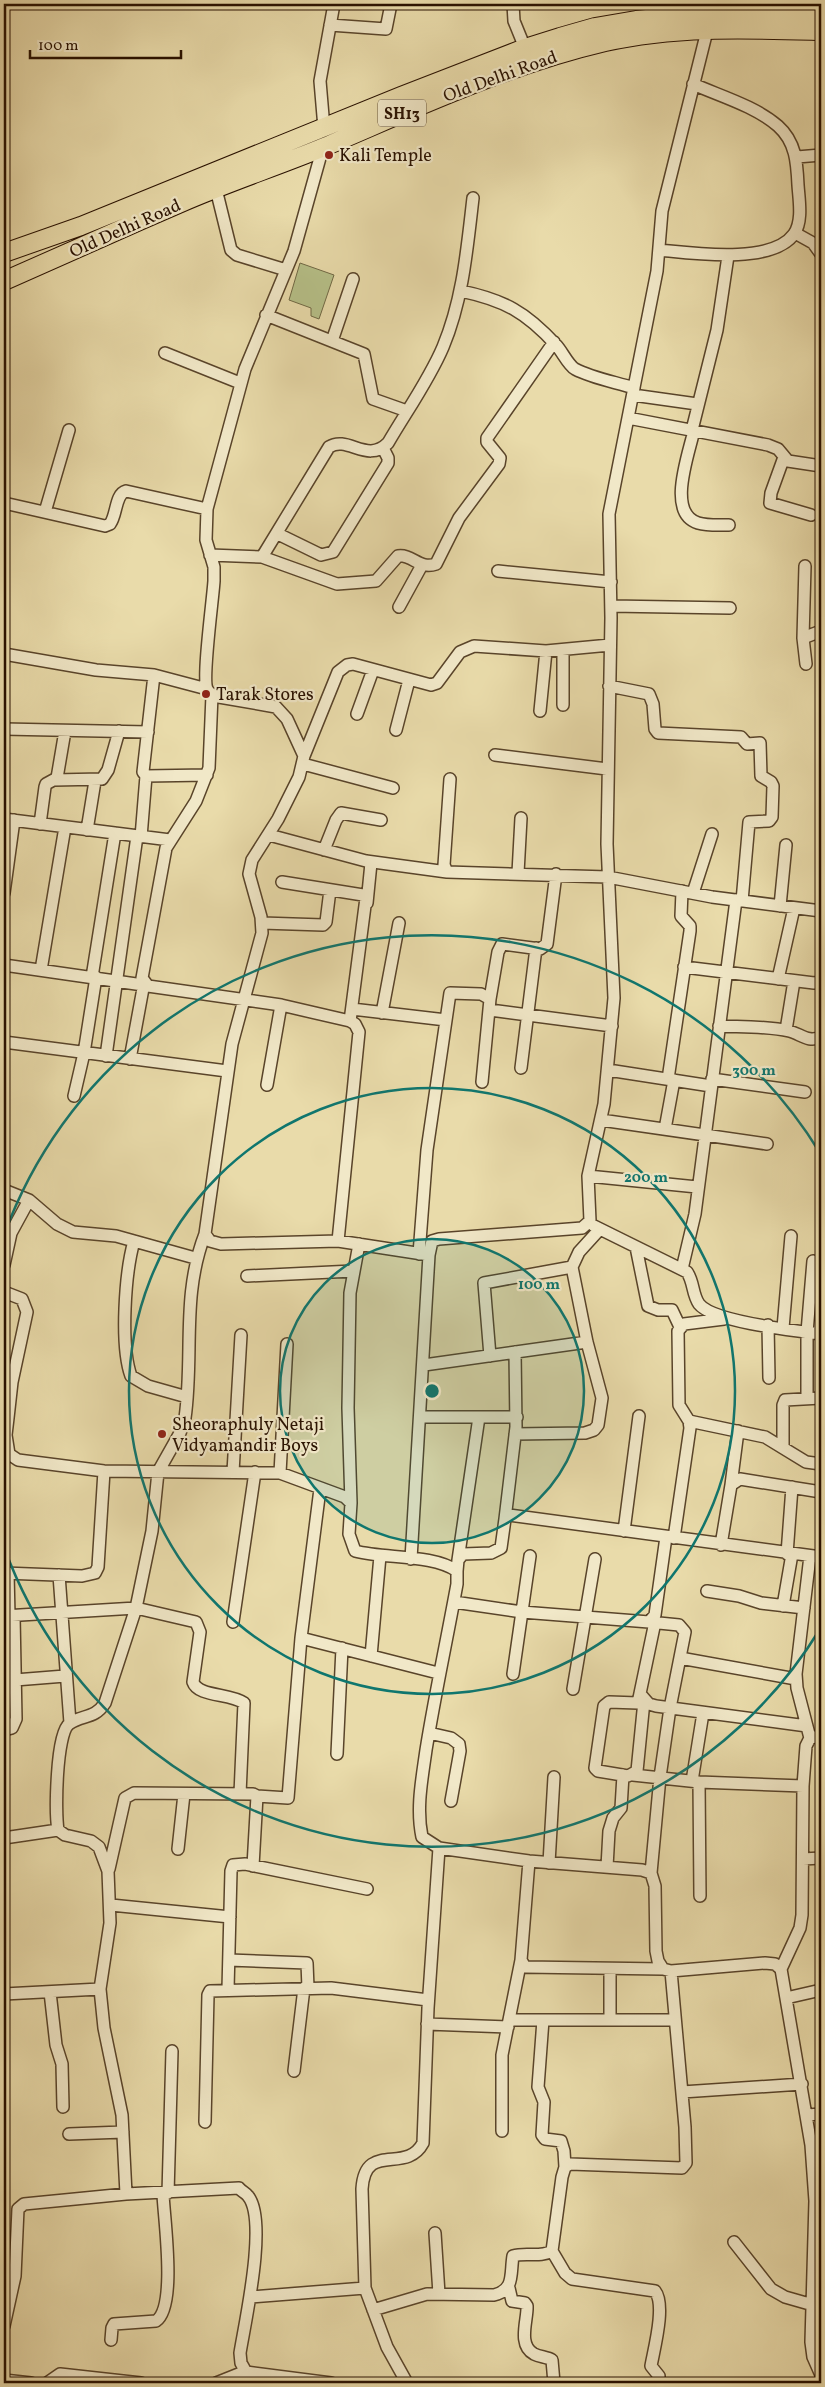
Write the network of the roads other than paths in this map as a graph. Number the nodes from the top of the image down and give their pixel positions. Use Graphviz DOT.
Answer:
graph roads {
  1 [pos="334,4"];
  2 [pos="391,4"];
  3 [pos="513,4"];
  4 [pos="717,9"];
  5 [pos="821,15"];
  6 [pos="330,25"];
  7 [pos="821,30"];
  8 [pos="707,31"];
  9 [pos="525,48"];
  10 [pos="693,84"];
  11 [pos="324,128"];
  12 [pos="323,147"];
  13 [pos="821,155"];
  14 [pos="796,156"];
  15 [pos="216,188"];
  16 [pos="473,198"];
  17 [pos="795,233"];
  18 [pos="659,250"];
  19 [pos="4,253"];
  20 [pos="821,254"];
  21 [pos="728,256"];
  22 [pos="286,270"];
  23 [pos="353,279"];
  24 [pos="4,281"];
  25 [pos="461,291"];
  26 [pos="266,315"];
  27 [pos="332,341"];
  28 [pos="554,342"];
  29 [pos="165,353"];
  30 [pos="240,383"];
  31 [pos="633,391"];
  32 [pos="698,404"];
  33 [pos="407,411"];
  34 [pos="628,418"];
  35 [pos="69,430"];
  36 [pos="693,430"];
  37 [pos="382,448"];
  38 [pos="784,457"];
  39 [pos="821,466"];
  40 [pos="4,503"];
  41 [pos="207,509"];
  42 [pos="45,512"];
  43 [pos="811,515"];
  44 [pos="730,525"];
  45 [pos="278,534"];
  46 [pos="210,555"];
  47 [pos="262,557"];
  48 [pos="422,565"];
  49 [pos="805,566"];
  50 [pos="498,571"];
  51 [pos="611,582"];
  52 [pos="611,606"];
  53 [pos="400,608"];
  54 [pos="730,608"];
  55 [pos="821,631"];
  56 [pos="803,638"];
  57 [pos="610,645"];
  58 [pos="563,650"];
  59 [pos="546,651"];
  60 [pos="4,654"];
  61 [pos="806,664"];
  62 [pos="373,670"];
  63 [pos="154,675"];
  64 [pos="410,680"];
  65 [pos="609,686"];
  66 [pos="210,692"];
  67 [pos="563,705"];
  68 [pos="540,711"];
  69 [pos="357,714"];
  70 [pos="4,728"];
  71 [pos="396,730"];
  72 [pos="64,731"];
  73 [pos="119,732"];
  74 [pos="148,732"];
  75 [pos="495,755"];
  76 [pos="303,760"];
  77 [pos="608,769"];
  78 [pos="146,776"];
  79 [pos="206,776"];
  80 [pos="450,778"];
  81 [pos="54,780"];
  82 [pos="95,781"];
  83 [pos="393,788"];
  84 [pos="521,818"];
  85 [pos="9,820"];
  86 [pos="381,820"];
  87 [pos="40,824"];
  88 [pos="65,827"];
  89 [pos="87,830"];
  90 [pos="115,834"];
  91 [pos="712,834"];
  92 [pos="269,835"];
  93 [pos="139,837"];
  94 [pos="170,840"];
  95 [pos="786,845"];
  96 [pos="324,850"];
  97 [pos="371,862"];
  98 [pos="447,872"];
  99 [pos="518,873"];
  100 [pos="556,874"];
  101 [pos="608,877"];
  102 [pos="282,882"];
  103 [pos="330,890"];
  104 [pos="688,892"];
  105 [pos="4,893"];
  106 [pos="739,900"];
  107 [pos="366,903"];
  108 [pos="780,906"];
  109 [pos="794,908"];
  110 [pos="821,911"];
  111 [pos="262,923"];
  112 [pos="399,923"];
  113 [pos="536,948"];
  114 [pos="4,965"];
  115 [pos="684,966"];
  116 [pos="41,970"];
  117 [pos="726,971"];
  118 [pos="94,977"];
  119 [pos="778,979"];
  120 [pos="118,980"];
  121 [pos="794,981"];
  122 [pos="821,982"];
  123 [pos="144,984"];
  124 [pos="243,998"];
  125 [pos="490,1004"];
  126 [pos="281,1005"];
  127 [pos="382,1013"];
  128 [pos="351,1015"];
  129 [pos="528,1015"];
  130 [pos="446,1020"];
  131 [pos="612,1026"];
  132 [pos="719,1026"];
  133 [pos="786,1030"];
  134 [pos="821,1037"];
  135 [pos="5,1043"];
  136 [pos="84,1053"];
  137 [pos="4,1055"];
  138 [pos="106,1056"];
  139 [pos="130,1059"];
  140 [pos="521,1068"];
  141 [pos="608,1070"];
  142 [pos="227,1071"];
  143 [pos="671,1080"];
  144 [pos="482,1082"];
  145 [pos="711,1082"];
  146 [pos="266,1085"];
  147 [pos="805,1092"];
  148 [pos="74,1096"];
  149 [pos="601,1120"];
  150 [pos="665,1129"];
  151 [pos="704,1135"];
  152 [pos="767,1144"];
  153 [pos="588,1176"];
  154 [pos="698,1187"];
  155 [pos="4,1190"];
  156 [pos="28,1200"];
  157 [pos="590,1221"];
  158 [pos="599,1230"];
  159 [pos="205,1234"];
  160 [pos="791,1236"];
  161 [pos="134,1241"];
  162 [pos="338,1241"];
  163 [pos="6,1244"];
  164 [pos="359,1244"];
  165 [pos="636,1248"];
  166 [pos="424,1254"];
  167 [pos="195,1258"];
  168 [pos="813,1261"];
  169 [pos="4,1265"];
  170 [pos="572,1267"];
  171 [pos="682,1269"];
  172 [pos="353,1271"];
  173 [pos="247,1276"];
  174 [pos="4,1292"];
  175 [pos="821,1316"];
  176 [pos="726,1318"];
  177 [pos="768,1325"];
  178 [pos="680,1327"];
  179 [pos="783,1328"];
  180 [pos="816,1333"];
  181 [pos="242,1334"];
  182 [pos="587,1342"];
  183 [pos="287,1344"];
  184 [pos="515,1352"];
  185 [pos="490,1356"];
  186 [pos="424,1365"];
  187 [pos="769,1378"];
  188 [pos="8,1381"];
  189 [pos="187,1397"];
  190 [pos="807,1398"];
  191 [pos="821,1398"];
  192 [pos="639,1416"];
  193 [pos="421,1417"];
  194 [pos="479,1417"];
  195 [pos="517,1417"];
  196 [pos="6,1418"];
  197 [pos="689,1420"];
  198 [pos="738,1431"];
  199 [pos="515,1434"];
  200 [pos="783,1447"];
  201 [pos="6,1457"];
  202 [pos="821,1464"];
  203 [pos="104,1471"];
  204 [pos="158,1472"];
  205 [pos="233,1472"];
  206 [pos="255,1472"];
  207 [pos="280,1473"];
  208 [pos="731,1485"];
  209 [pos="792,1487"];
  210 [pos="320,1489"];
  211 [pos="821,1492"];
  212 [pos="351,1503"];
  213 [pos="505,1519"];
  214 [pos="624,1531"];
  215 [pos="670,1537"];
  216 [pos="721,1544"];
  217 [pos="789,1554"];
  218 [pos="380,1556"];
  219 [pos="530,1556"];
  220 [pos="816,1557"];
  221 [pos="411,1559"];
  222 [pos="595,1559"];
  223 [pos="457,1566"];
  224 [pos="6,1573"];
  225 [pos="59,1576"];
  226 [pos="707,1591"];
  227 [pos="454,1602"];
  228 [pos="783,1606"];
  229 [pos="136,1608"];
  230 [pos="804,1608"];
  231 [pos="62,1612"];
  232 [pos="522,1612"];
  233 [pos="9,1616"];
  234 [pos="584,1617"];
  235 [pos="232,1622"];
  236 [pos="652,1622"];
  237 [pos="301,1638"];
  238 [pos="342,1648"];
  239 [pos="371,1656"];
  240 [pos="680,1658"];
  241 [pos="438,1673"];
  242 [pos="513,1674"];
  243 [pos="65,1676"];
  244 [pos="796,1679"];
  245 [pos="15,1680"];
  246 [pos="573,1689"];
  247 [pos="643,1698"];
  248 [pos="670,1708"];
  249 [pos="703,1713"];
  250 [pos="70,1723"];
  251 [pos="807,1726"];
  252 [pos="4,1730"];
  253 [pos="429,1734"];
  254 [pos="815,1737"];
  255 [pos="337,1754"];
  256 [pos="628,1775"];
  257 [pos="554,1777"];
  258 [pos="660,1777"];
  259 [pos="695,1782"];
  260 [pos="803,1786"];
  261 [pos="184,1794"];
  262 [pos="240,1794"];
  263 [pos="257,1796"];
  264 [pos="451,1801"];
  265 [pos="58,1830"];
  266 [pos="4,1838"];
  267 [pos="439,1848"];
  268 [pos="178,1849"];
  269 [pos="821,1858"];
  270 [pos="802,1859"];
  271 [pos="529,1861"];
  272 [pos="549,1863"];
  273 [pos="253,1866"];
  274 [pos="607,1867"];
  275 [pos="108,1871"];
  276 [pos="652,1873"];
  277 [pos="368,1889"];
  278 [pos="700,1896"];
  279 [pos="111,1905"];
  280 [pos="230,1917"];
  281 [pos="229,1960"];
  282 [pos="521,1960"];
  283 [pos="781,1969"];
  284 [pos="610,1970"];
  285 [pos="667,1970"];
  286 [pos="306,1988"];
  287 [pos="100,1989"];
  288 [pos="228,1989"];
  289 [pos="821,1990"];
  290 [pos="50,1992"];
  291 [pos="4,1994"];
  292 [pos="786,1998"];
  293 [pos="428,2000"];
  294 [pos="542,2020"];
  295 [pos="610,2020"];
  296 [pos="675,2020"];
  297 [pos="509,2023"];
  298 [pos="428,2024"];
  299 [pos="172,2051"];
  300 [pos="294,2071"];
  301 [pos="802,2084"];
  302 [pos="682,2092"];
  303 [pos="63,2107"];
  304 [pos="821,2114"];
  305 [pos="807,2115"];
  306 [pos="205,2122"];
  307 [pos="502,2131"];
  308 [pos="123,2132"];
  309 [pos="69,2134"];
  310 [pos="564,2167"];
  311 [pos="166,2193"];
  312 [pos="126,2194"];
  313 [pos="436,2233"];
  314 [pos="734,2242"];
  315 [pos="552,2251"];
  316 [pos="9,2275"];
  317 [pos="365,2288"];
  318 [pos="509,2288"];
  319 [pos="439,2294"];
  320 [pos="250,2296"];
  321 [pos="813,2305"];
  322 [pos="373,2310"];
  323 [pos="4,2326"];
  324 [pos="111,2340"];
  325 [pos="246,2371"];
  326 [pos="821,2375"];
  327 [pos="4,2380"];
  328 [pos="87,2380"];
  329 [pos="31,2383"];
  330 [pos="47,2383"];
  331 [pos="141,2383"];
  332 [pos="216,2383"];
  333 [pos="331,2383"];
  334 [pos="407,2383"];
  335 [pos="554,2383"];
  336 [pos="658,2383"];
  1 -- 6 [label="street"];
  2 -- 6 [label="street"];
  3 -- 9 [label="street"];
  4 -- 5 [label="main road, Old Delhi Road / SH13"];
  4 -- 9 [label="main road, Old Delhi Road / SH13"];
  6 -- 11 [label="street"];
  7 -- 8 [label="main road, Old Delhi Road / SH13"];
  8 -- 10 [label="street"];
  8 -- 12 [label="main road, Old Delhi Road / SH13"];
  9 -- 11 [label="main road, Old Delhi Road / SH13"];
  10 -- 14 [label="street"];
  10 -- 18 [label="street"];
  11 -- 19 [label="main road, Old Delhi Road / SH13"];
  12 -- 15 [label="main road, Old Delhi Road / SH13"];
  12 -- 22 [label="street"];
  13 -- 14 [label="street"];
  14 -- 17 [label="street"];
  15 -- 22 [label="street"];
  15 -- 24 [label="main road, Old Delhi Road / SH13"];
  16 -- 25 [label="street"];
  17 -- 20 [label="street"];
  17 -- 21 [label="street"];
  18 -- 21 [label="street"];
  18 -- 31 [label="street"];
  21 -- 32 [label="street"];
  22 -- 26 [label="street"];
  23 -- 27 [label="street"];
  25 -- 28 [label="street"];
  25 -- 33 [label="street"];
  26 -- 27 [label="street"];
  26 -- 30 [label="street"];
  27 -- 33 [label="street"];
  28 -- 31 [label="street"];
  28 -- 48 [label="street"];
  29 -- 30 [label="street"];
  30 -- 41 [label="street"];
  31 -- 32 [label="street"];
  31 -- 34 [label="street"];
  32 -- 36 [label="street"];
  33 -- 37 [label="street"];
  34 -- 36 [label="street"];
  34 -- 51 [label="street"];
  35 -- 42 [label="street"];
  36 -- 38 [label="street"];
  36 -- 44 [label="street"];
  37 -- 45 [label="street"];
  37 -- 45 [label="street"];
  38 -- 39 [label="street"];
  38 -- 43 [label="street"];
  40 -- 42 [label="street"];
  41 -- 42 [label="street"];
  41 -- 46 [label="street"];
  45 -- 47 [label="street"];
  46 -- 47 [label="street"];
  46 -- 66 [label="street"];
  47 -- 48 [label="street"];
  48 -- 53 [label="street"];
  49 -- 56 [label="street"];
  50 -- 51 [label="street"];
  51 -- 52 [label="street"];
  52 -- 54 [label="street"];
  52 -- 57 [label="street"];
  55 -- 56 [label="street"];
  56 -- 61 [label="street"];
  57 -- 58 [label="street"];
  57 -- 65 [label="street"];
  58 -- 59 [label="street"];
  58 -- 67 [label="street"];
  59 -- 64 [label="street"];
  59 -- 68 [label="street"];
  60 -- 63 [label="street"];
  62 -- 64 [label="street"];
  62 -- 69 [label="street"];
  62 -- 76 [label="street"];
  63 -- 66 [label="street"];
  63 -- 74 [label="street"];
  64 -- 71 [label="street"];
  65 -- 77 [label="street"];
  65 -- 106 [label="street"];
  66 -- 76 [label="street"];
  66 -- 79 [label="street"];
  70 -- 72 [label="street"];
  72 -- 73 [label="street"];
  72 -- 81 [label="street"];
  73 -- 74 [label="street"];
  73 -- 82 [label="street"];
  74 -- 78 [label="street"];
  75 -- 77 [label="street"];
  76 -- 83 [label="street"];
  76 -- 92 [label="street"];
  77 -- 101 [label="street"];
  78 -- 79 [label="street"];
  78 -- 93 [label="street"];
  79 -- 94 [label="street"];
  80 -- 98 [label="street"];
  81 -- 82 [label="street"];
  81 -- 87 [label="street"];
  82 -- 89 [label="street"];
  84 -- 99 [label="street"];
  85 -- 87 [label="street"];
  85 -- 105 [label="street"];
  86 -- 96 [label="street"];
  87 -- 88 [label="street"];
  88 -- 89 [label="street"];
  88 -- 116 [label="street"];
  89 -- 90 [label="street"];
  90 -- 93 [label="street"];
  90 -- 118 [label="street"];
  91 -- 104 [label="street"];
  92 -- 96 [label="street"];
  92 -- 111 [label="street"];
  93 -- 94 [label="street"];
  93 -- 120 [label="street"];
  94 -- 123 [label="street"];
  95 -- 108 [label="street"];
  96 -- 97 [label="street"];
  97 -- 98 [label="street"];
  97 -- 107 [label="street"];
  98 -- 99 [label="street"];
  99 -- 100 [label="street"];
  100 -- 101 [label="street"];
  100 -- 113 [label="street"];
  101 -- 104 [label="street"];
  101 -- 131 [label="street"];
  102 -- 103 [label="street"];
  103 -- 107 [label="street"];
  103 -- 111 [label="street"];
  104 -- 106 [label="street"];
  104 -- 115 [label="street"];
  106 -- 108 [label="street"];
  106 -- 117 [label="street"];
  107 -- 128 [label="street"];
  108 -- 109 [label="street"];
  109 -- 110 [label="street"];
  109 -- 119 [label="street"];
  111 -- 124 [label="street"];
  112 -- 127 [label="street"];
  113 -- 125 [label="street"];
  113 -- 129 [label="street"];
  114 -- 116 [label="street"];
  115 -- 117 [label="street"];
  115 -- 143 [label="street"];
  116 -- 118 [label="street"];
  117 -- 119 [label="street"];
  117 -- 132 [label="street"];
  118 -- 120 [label="street"];
  118 -- 136 [label="street"];
  119 -- 121 [label="street"];
  120 -- 123 [label="street"];
  120 -- 138 [label="street"];
  121 -- 122 [label="street"];
  121 -- 133 [label="street"];
  123 -- 124 [label="street"];
  123 -- 139 [label="street"];
  124 -- 126 [label="street"];
  124 -- 142 [label="street"];
  125 -- 129 [label="street"];
  125 -- 130 [label="street"];
  125 -- 144 [label="street"];
  126 -- 128 [label="street"];
  126 -- 146 [label="street"];
  127 -- 128 [label="street"];
  127 -- 130 [label="street"];
  128 -- 162 [label="street"];
  129 -- 131 [label="street"];
  129 -- 140 [label="street"];
  130 -- 166 [label="street"];
  131 -- 141 [label="street"];
  132 -- 133 [label="street"];
  132 -- 145 [label="street"];
  133 -- 134 [label="street"];
  135 -- 136 [label="street"];
  135 -- 137 [label="street"];
  136 -- 138 [label="street"];
  136 -- 148 [label="street"];
  138 -- 139 [label="street"];
  139 -- 142 [label="street"];
  141 -- 143 [label="street"];
  141 -- 149 [label="street"];
  142 -- 159 [label="street"];
  143 -- 145 [label="street"];
  143 -- 150 [label="street"];
  145 -- 147 [label="street"];
  145 -- 151 [label="street"];
  149 -- 150 [label="street"];
  149 -- 153 [label="street"];
  150 -- 151 [label="street"];
  151 -- 152 [label="street"];
  151 -- 154 [label="street"];
  153 -- 154 [label="street"];
  153 -- 157 [label="street"];
  154 -- 171 [label="street"];
  155 -- 156 [label="street"];
  156 -- 161 [label="street"];
  156 -- 163 [label="street"];
  157 -- 158 [label="street"];
  157 -- 166 [label="street"];
  158 -- 165 [label="street"];
  158 -- 170 [label="street"];
  159 -- 162 [label="street"];
  159 -- 167 [label="street"];
  160 -- 179 [label="street"];
  161 -- 167 [label="street"];
  161 -- 189 [label="street"];
  162 -- 164 [label="street"];
  163 -- 169 [label="street"];
  164 -- 166 [label="street"];
  164 -- 172 [label="street"];
  165 -- 171 [label="street"];
  165 -- 178 [label="street"];
  166 -- 186 [label="street"];
  167 -- 189 [label="street"];
  168 -- 180 [label="street"];
  170 -- 182 [label="street"];
  170 -- 185 [label="street"];
  171 -- 176 [label="street"];
  172 -- 173 [label="street"];
  172 -- 212 [label="street"];
  174 -- 188 [label="street"];
  175 -- 180 [label="street"];
  176 -- 177 [label="street"];
  176 -- 178 [label="street"];
  177 -- 179 [label="street"];
  177 -- 187 [label="street"];
  178 -- 197 [label="street"];
  179 -- 180 [label="street"];
  180 -- 190 [label="street"];
  181 -- 205 [label="street"];
  182 -- 184 [label="street"];
  182 -- 199 [label="street"];
  183 -- 207 [label="street"];
  184 -- 185 [label="street"];
  184 -- 195 [label="street"];
  185 -- 186 [label="street"];
  186 -- 193 [label="street"];
  188 -- 196 [label="street"];
  189 -- 204 [label="street"];
  190 -- 191 [label="street"];
  190 -- 200 [label="street"];
  192 -- 214 [label="street"];
  193 -- 194 [label="street"];
  193 -- 221 [label="street"];
  194 -- 195 [label="street"];
  194 -- 223 [label="street"];
  195 -- 199 [label="street"];
  196 -- 201 [label="street"];
  197 -- 198 [label="street"];
  197 -- 215 [label="street"];
  198 -- 200 [label="street"];
  198 -- 208 [label="street"];
  199 -- 213 [label="street"];
  200 -- 202 [label="street"];
  201 -- 203 [label="street"];
  203 -- 204 [label="street"];
  203 -- 225 [label="street"];
  204 -- 205 [label="street"];
  204 -- 229 [label="street"];
  205 -- 206 [label="street"];
  206 -- 207 [label="street"];
  206 -- 235 [label="street"];
  207 -- 210 [label="street"];
  208 -- 209 [label="street"];
  208 -- 216 [label="street"];
  209 -- 211 [label="street"];
  209 -- 217 [label="street"];
  210 -- 212 [label="street"];
  210 -- 237 [label="street"];
  212 -- 218 [label="street"];
  213 -- 214 [label="street"];
  213 -- 223 [label="street"];
  214 -- 215 [label="street"];
  215 -- 216 [label="street"];
  215 -- 236 [label="street"];
  216 -- 217 [label="street"];
  217 -- 220 [label="street"];
  217 -- 228 [label="street"];
  218 -- 221 [label="street"];
  218 -- 239 [label="street"];
  219 -- 232 [label="street"];
  220 -- 230 [label="street"];
  221 -- 223 [label="street"];
  222 -- 234 [label="street"];
  223 -- 227 [label="street"];
  224 -- 225 [label="street"];
  224 -- 233 [label="street"];
  225 -- 231 [label="street"];
  226 -- 228 [label="street"];
  227 -- 232 [label="street"];
  227 -- 241 [label="street"];
  228 -- 230 [label="street"];
  229 -- 231 [label="street"];
  229 -- 250 [label="street"];
  229 -- 262 [label="street"];
  230 -- 244 [label="street"];
  231 -- 233 [label="street"];
  231 -- 243 [label="street"];
  232 -- 234 [label="street"];
  232 -- 242 [label="street"];
  233 -- 245 [label="street"];
  234 -- 236 [label="street"];
  234 -- 246 [label="street"];
  236 -- 240 [label="street"];
  236 -- 247 [label="street"];
  237 -- 238 [label="street"];
  237 -- 263 [label="street"];
  238 -- 239 [label="street"];
  238 -- 255 [label="street"];
  239 -- 241 [label="street"];
  240 -- 244 [label="street"];
  240 -- 248 [label="street"];
  241 -- 253 [label="street"];
  243 -- 245 [label="street"];
  243 -- 250 [label="street"];
  244 -- 251 [label="street"];
  245 -- 252 [label="street"];
  247 -- 248 [label="street"];
  247 -- 256 [label="street"];
  247 -- 256 [label="street"];
  248 -- 249 [label="street"];
  248 -- 258 [label="street"];
  249 -- 251 [label="street"];
  249 -- 259 [label="street"];
  250 -- 265 [label="street"];
  251 -- 254 [label="street"];
  253 -- 264 [label="street"];
  253 -- 267 [label="street"];
  254 -- 260 [label="street"];
  256 -- 258 [label="street"];
  256 -- 274 [label="street"];
  257 -- 272 [label="street"];
  258 -- 259 [label="street"];
  258 -- 276 [label="street"];
  259 -- 260 [label="street"];
  259 -- 278 [label="street"];
  260 -- 270 [label="street"];
  261 -- 262 [label="street"];
  261 -- 268 [label="street"];
  261 -- 275 [label="street"];
  262 -- 263 [label="street"];
  263 -- 273 [label="street"];
  265 -- 266 [label="street"];
  265 -- 275 [label="street"];
  267 -- 271 [label="street"];
  267 -- 293 [label="street"];
  269 -- 270 [label="street"];
  270 -- 283 [label="street"];
  271 -- 272 [label="street"];
  271 -- 282 [label="street"];
  272 -- 274 [label="street"];
  273 -- 277 [label="street"];
  273 -- 280 [label="street"];
  274 -- 276 [label="street"];
  275 -- 279 [label="street"];
  276 -- 285 [label="street"];
  279 -- 280 [label="street"];
  279 -- 287 [label="street"];
  280 -- 281 [label="street"];
  281 -- 286 [label="street"];
  281 -- 288 [label="street"];
  282 -- 284 [label="street"];
  282 -- 297 [label="street"];
  283 -- 285 [label="street"];
  283 -- 292 [label="street"];
  284 -- 285 [label="street"];
  284 -- 295 [label="street"];
  285 -- 296 [label="street"];
  286 -- 288 [label="street"];
  286 -- 293 [label="street"];
  286 -- 300 [label="street"];
  287 -- 290 [label="street"];
  287 -- 308 [label="street"];
  288 -- 306 [label="street"];
  289 -- 292 [label="street"];
  290 -- 291 [label="street"];
  290 -- 303 [label="street"];
  292 -- 301 [label="street"];
  293 -- 298 [label="street"];
  294 -- 295 [label="street"];
  294 -- 297 [label="street"];
  294 -- 310 [label="street"];
  295 -- 296 [label="street"];
  296 -- 302 [label="street"];
  297 -- 298 [label="street"];
  297 -- 307 [label="street"];
  298 -- 317 [label="street"];
  299 -- 311 [label="street"];
  301 -- 302 [label="street"];
  301 -- 305 [label="street"];
  302 -- 310 [label="street"];
  304 -- 305 [label="street"];
  305 -- 321 [label="street"];
  308 -- 309 [label="street"];
  308 -- 312 [label="street"];
  310 -- 315 [label="street"];
  311 -- 312 [label="street"];
  311 -- 320 [label="street"];
  311 -- 324 [label="street"];
  312 -- 316 [label="street"];
  313 -- 319 [label="street"];
  314 -- 321 [label="street"];
  315 -- 318 [label="street"];
  315 -- 336 [label="street"];
  316 -- 323 [label="street"];
  317 -- 320 [label="street"];
  317 -- 322 [label="street"];
  318 -- 319 [label="street"];
  318 -- 335 [label="street"];
  319 -- 322 [label="street"];
  320 -- 325 [label="street"];
  321 -- 326 [label="street"];
  322 -- 334 [label="street"];
  325 -- 332 [label="street"];
  325 -- 333 [label="street"];
  327 -- 329 [label="street"];
  328 -- 330 [label="street"];
  328 -- 331 [label="street"];
}
